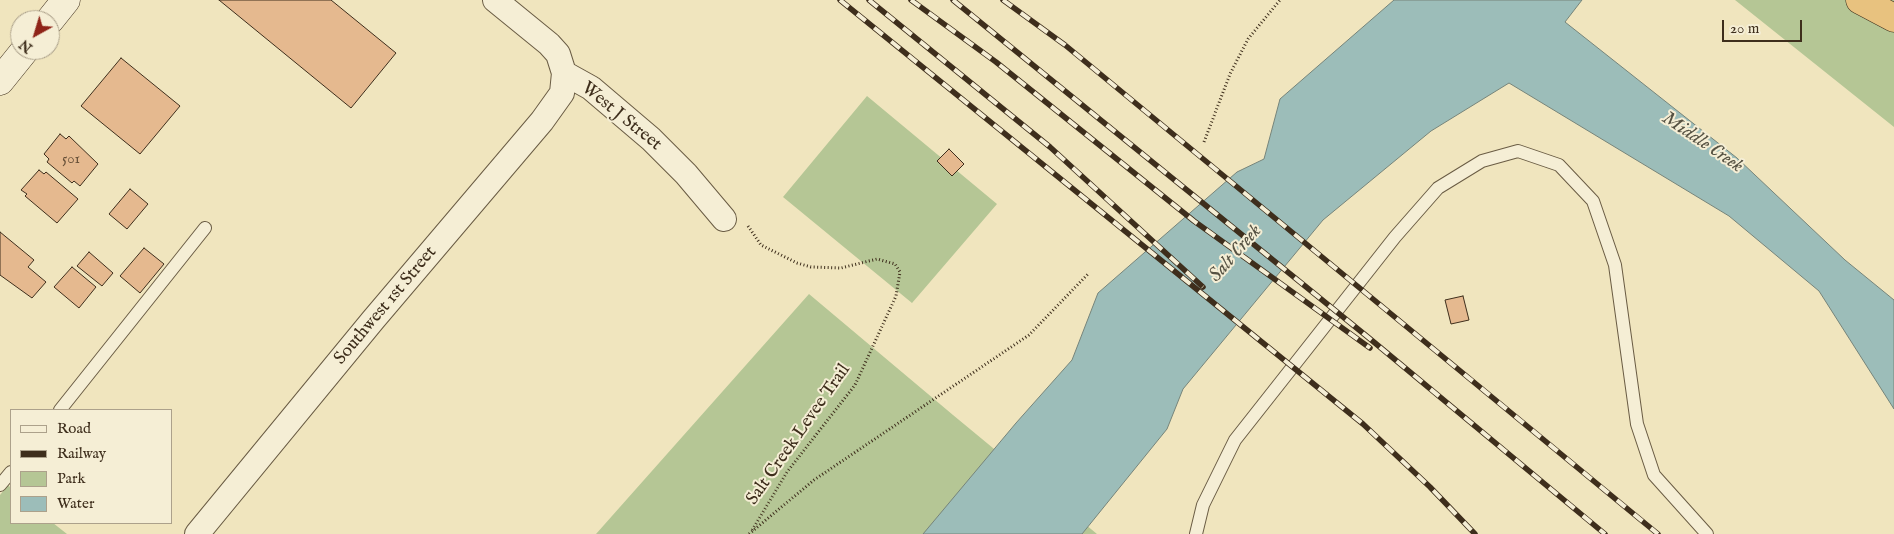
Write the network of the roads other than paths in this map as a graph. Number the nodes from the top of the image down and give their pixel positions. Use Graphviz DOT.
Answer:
graph roads {
  1 [pos="66,0"];
  2 [pos="495,0"];
  3 [pos="1860,0"];
  4 [pos="58,10"];
  5 [pos="1894,18"];
  6 [pos="17,60"];
  7 [pos="564,74"];
  8 [pos="0,81"];
  9 [pos="724,219"];
  10 [pos="205,228"];
  11 [pos="61,409"];
  12 [pos="10,473"];
  13 [pos="0,485"];
  14 [pos="197,534"];
  15 [pos="1196,534"];
  16 [pos="1707,534"];
  1 -- 4 [label="street"];
  2 -- 7 [label="street, West J Street"];
  3 -- 5 [label="highway"];
  6 -- 8 [label="street"];
  7 -- 9 [label="street, West J Street"];
  7 -- 14 [label="street, Southwest 1st Street"];
  10 -- 11 [label="lane"];
  12 -- 13 [label="lane"];
  15 -- 16 [label="lane"];
}
